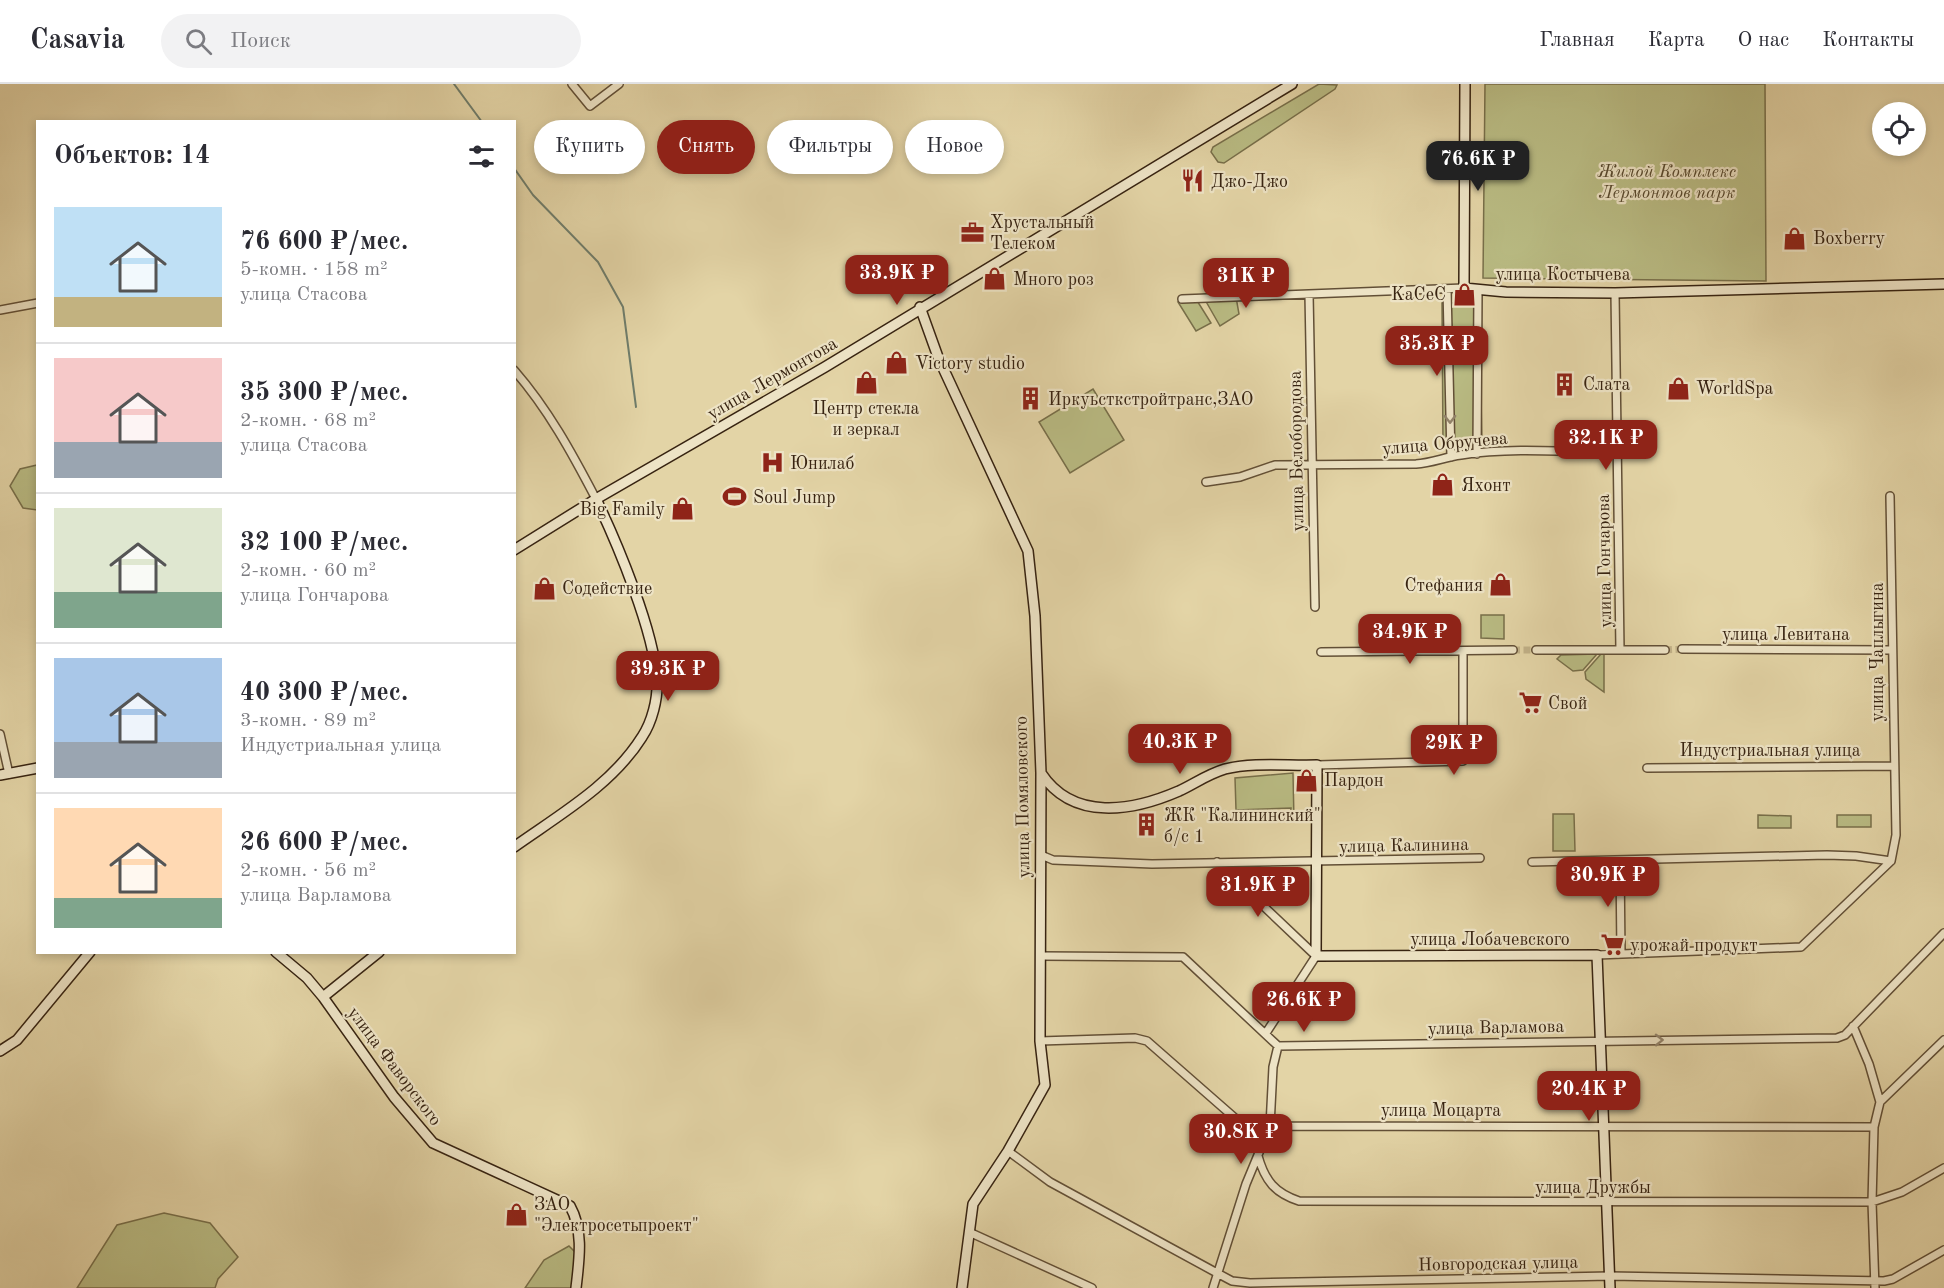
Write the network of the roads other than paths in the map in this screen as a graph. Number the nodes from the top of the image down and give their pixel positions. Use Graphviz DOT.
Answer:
graph roads {
  1 [pos="572,84"];
  2 [pos="619,84"];
  3 [pos="1292,84"];
  4 [pos="1464,84"];
  5 [pos="1944,284"];
  6 [pos="1464,288"];
  7 [pos="1447,289"];
  8 [pos="1478,290"];
  9 [pos="1615,292"];
  10 [pos="1309,294"];
  11 [pos="1182,299"];
  12 [pos="36,303"];
  13 [pos="920,307"];
  14 [pos="0,310"];
  15 [pos="516,371"];
  16 [pos="1617,453"];
  17 [pos="1477,454"];
  18 [pos="1451,457"];
  19 [pos="1312,465"];
  20 [pos="1206,482"];
  21 [pos="1890,496"];
  22 [pos="596,499"];
  23 [pos="516,549"];
  24 [pos="1315,607"];
  25 [pos="1682,649"];
  26 [pos="1513,650"];
  27 [pos="1536,650"];
  28 [pos="1620,650"];
  29 [pos="1665,650"];
  30 [pos="1891,650"];
  31 [pos="1322,652"];
  32 [pos="1463,652"];
  33 [pos="0,734"];
  34 [pos="1317,765"];
  35 [pos="1892,766"];
  36 [pos="36,768"];
  37 [pos="1647,768"];
  38 [pos="1041,774"];
  39 [pos="4,775"];
  40 [pos="516,846"];
  41 [pos="1041,855"];
  42 [pos="1480,858"];
  43 [pos="1891,861"];
  44 [pos="1217,862"];
  45 [pos="1316,862"];
  46 [pos="1532,862"];
  47 [pos="1620,862"];
  48 [pos="1944,933"];
  49 [pos="88,954"];
  50 [pos="278,954"];
  51 [pos="377,954"];
  52 [pos="1621,954"];
  53 [pos="1597,955"];
  54 [pos="1041,956"];
  55 [pos="1316,956"];
  56 [pos="323,997"];
  57 [pos="1853,1026"];
  58 [pos="1266,1033"];
  59 [pos="1944,1040"];
  60 [pos="1040,1041"];
  61 [pos="1601,1041"];
  62 [pos="1278,1046"];
  63 [pos="0,1051"];
  64 [pos="1880,1102"];
  65 [pos="1603,1125"];
  66 [pos="1270,1126"];
  67 [pos="1874,1127"];
  68 [pos="1008,1151"];
  69 [pos="1258,1156"];
  70 [pos="1944,1168"];
  71 [pos="1608,1202"];
  72 [pos="1872,1202"];
  73 [pos="969,1232"];
  74 [pos="1944,1250"];
  75 [pos="1216,1273"];
  76 [pos="1610,1276"];
  77 [pos="1875,1284"];
  78 [pos="576,1288"];
  79 [pos="962,1288"];
  80 [pos="1092,1288"];
  81 [pos="1214,1288"];
  82 [pos="1610,1288"];
  1 -- 2 [label="street"];
  3 -- 13 [label="street, улица Лермонтова"];
  4 -- 6 [label="street"];
  5 -- 9 [label="street, улица Костычева"];
  6 -- 7 [label="street, улица Костычева"];
  6 -- 8 [label="street, улица Костычева"];
  7 -- 10 [label="street, улица Костычева"];
  7 -- 18 [label="street, one-way"];
  8 -- 9 [label="street, улица Костычева"];
  8 -- 17 [label="street"];
  9 -- 16 [label="street, улица Гончарова"];
  10 -- 11 [label="street, улица Костычева"];
  10 -- 19 [label="street, улица Белобородова"];
  12 -- 14 [label="street"];
  13 -- 22 [label="street, улица Лермонтова"];
  13 -- 38 [label="street, улица Помяловского"];
  15 -- 22 [label="street"];
  16 -- 17 [label="street, улица Обручева"];
  16 -- 28 [label="street, улица Гончарова"];
  17 -- 18 [label="street, улица Обручева"];
  18 -- 19 [label="street, улица Обручева"];
  19 -- 20 [label="street, улица Обручева"];
  19 -- 24 [label="street, улица Белобородова"];
  21 -- 30 [label="street, улица Чаплыгина"];
  22 -- 23 [label="street, улица Лермонтова"];
  22 -- 40 [label="street"];
  25 -- 30 [label="street, улица Левитана"];
  26 -- 32 [label="street"];
  27 -- 28 [label="street"];
  28 -- 29 [label="street"];
  30 -- 35 [label="street, улица Чаплыгина"];
  31 -- 32 [label="street"];
  32 -- 34 [label="street"];
  33 -- 39 [label="street"];
  34 -- 38 [label="street"];
  34 -- 45 [label="street"];
  35 -- 37 [label="street, Индустриальная улица"];
  35 -- 43 [label="street, улица Чаплыгина"];
  36 -- 39 [label="street"];
  38 -- 41 [label="street, улица Помяловского"];
  41 -- 44 [label="street, улица Калинина"];
  41 -- 54 [label="street, улица Помяловского"];
  42 -- 45 [label="street, улица Калинина"];
  43 -- 47 [label="street"];
  43 -- 52 [label="street, улица Лобачевского"];
  44 -- 45 [label="street, улица Калинина"];
  44 -- 55 [label="street"];
  45 -- 55 [label="street"];
  46 -- 47 [label="street"];
  47 -- 52 [label="street"];
  48 -- 57 [label="street, улица Варламова"];
  49 -- 63 [label="street"];
  50 -- 56 [label="street, улица Фаворского"];
  51 -- 56 [label="street"];
  52 -- 53 [label="street, улица Лобачевского"];
  53 -- 55 [label="street, улица Лобачевского"];
  53 -- 61 [label="street"];
  54 -- 58 [label="street"];
  54 -- 60 [label="street, улица Помяловского"];
  55 -- 58 [label="street"];
  56 -- 78 [label="street, улица Фаворского"];
  61 -- 57 [label="street, улица Варламова, one-way"];
  57 -- 64 [label="street"];
  58 -- 62 [label="street"];
  59 -- 64 [label="street"];
  60 -- 66 [label="street, улица Моцарта"];
  60 -- 68 [label="street, улица Помяловского"];
  61 -- 62 [label="street, улица Варламова"];
  61 -- 65 [label="street"];
  62 -- 66 [label="street"];
  64 -- 67 [label="street"];
  65 -- 66 [label="street, улица Моцарта"];
  65 -- 67 [label="street, улица Моцарта"];
  65 -- 71 [label="street"];
  66 -- 69 [label="street"];
  67 -- 72 [label="street"];
  68 -- 73 [label="street, улица Помяловского"];
  68 -- 75 [label="street, Новгородская улица"];
  69 -- 71 [label="street, улица Дружбы"];
  69 -- 75 [label="street"];
  70 -- 72 [label="street, улица Дружбы"];
  71 -- 72 [label="street, улица Дружбы"];
  71 -- 76 [label="street"];
  72 -- 77 [label="street"];
  73 -- 79 [label="street, улица Помяловского"];
  73 -- 80 [label="street"];
  74 -- 77 [label="street, Новгородская улица"];
  75 -- 76 [label="street, Новгородская улица"];
  75 -- 81 [label="street"];
  76 -- 77 [label="street, Новгородская улица"];
  76 -- 82 [label="street"];
}
